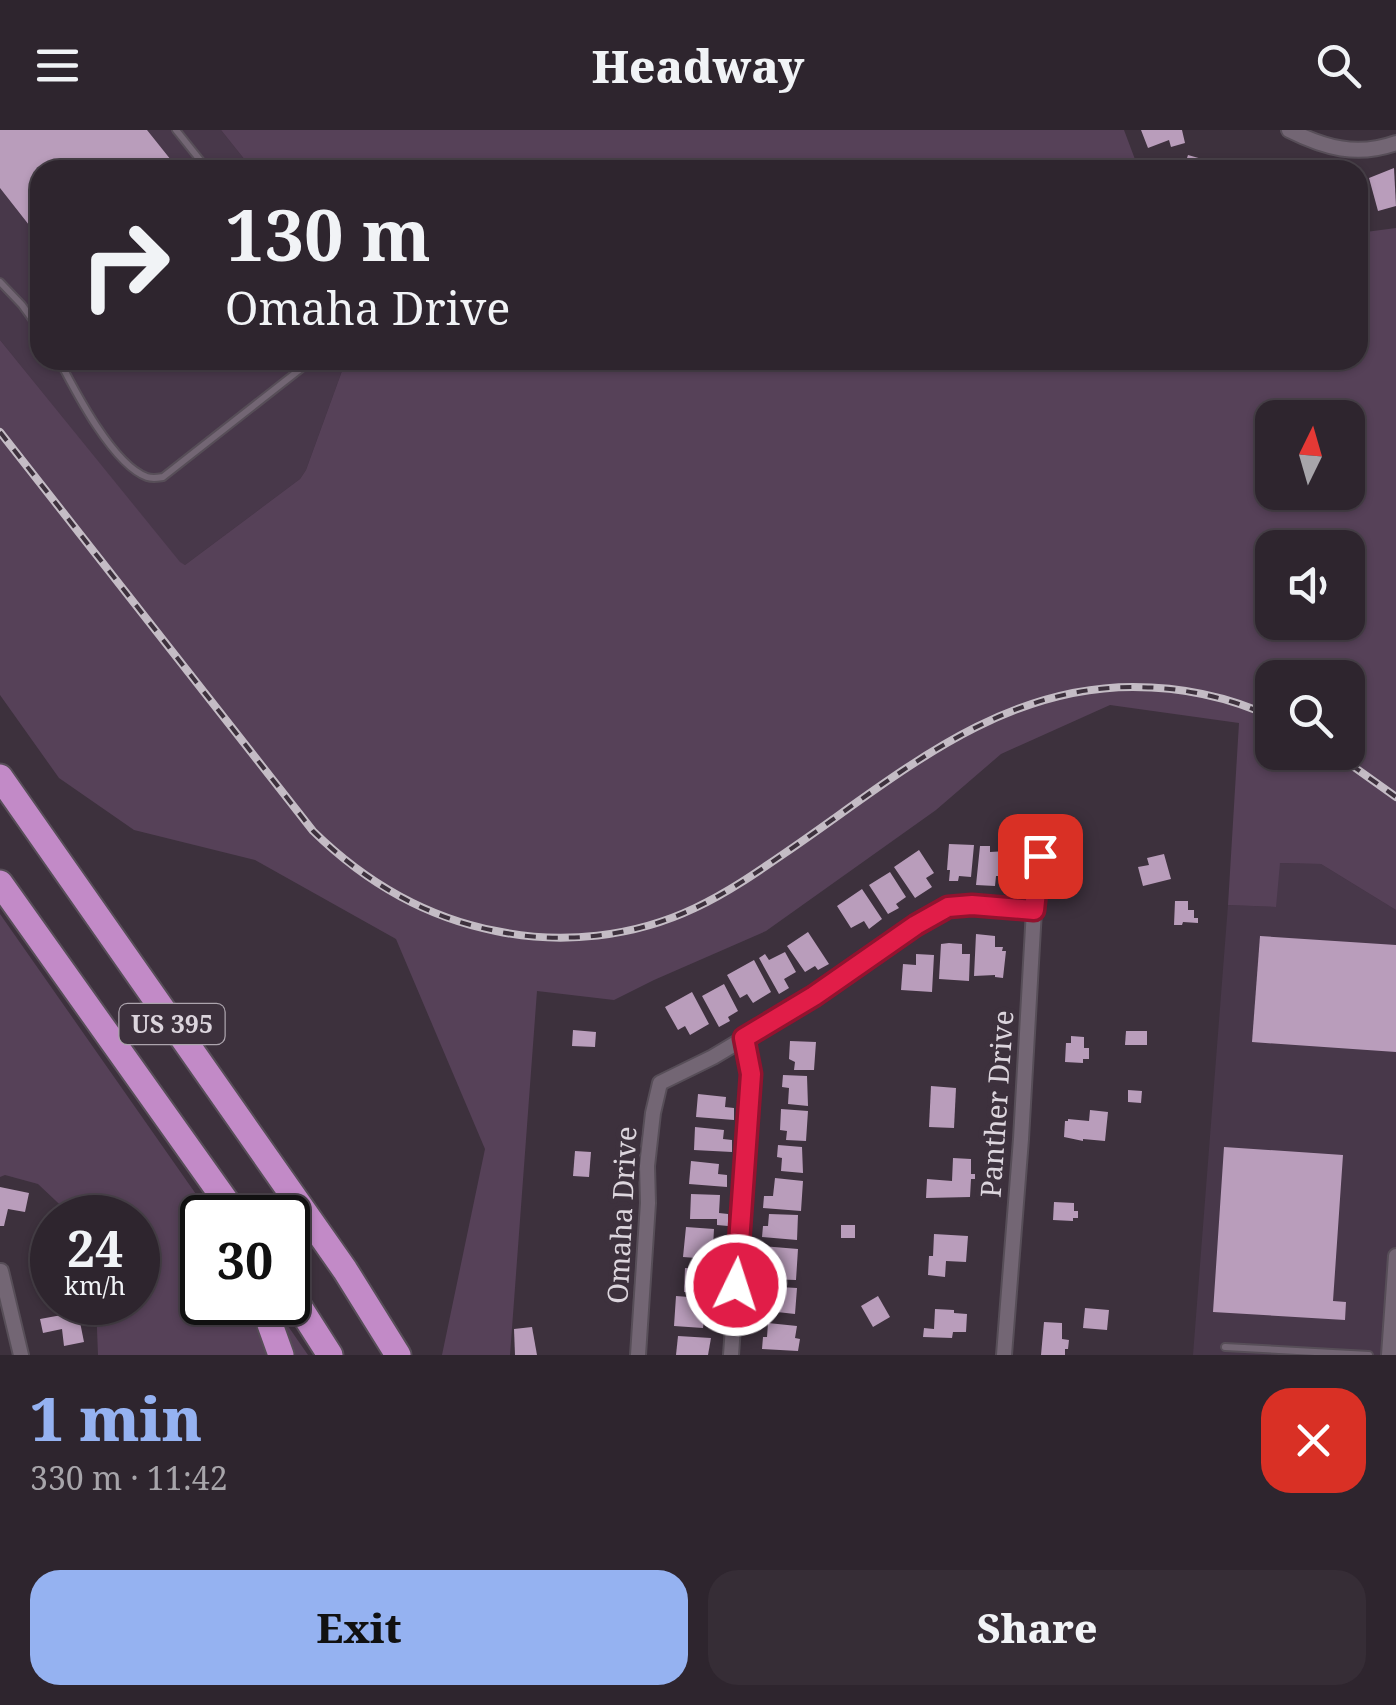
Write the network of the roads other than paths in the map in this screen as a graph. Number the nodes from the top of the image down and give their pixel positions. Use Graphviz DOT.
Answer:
graph roads {
  1 [pos="176,130"];
  2 [pos="1289,130"];
  3 [pos="1396,142"];
  4 [pos="200,160"];
  5 [pos="0,282"];
  6 [pos="30,316"];
  7 [pos="64,370"];
  8 [pos="299,370"];
  9 [pos="0,778"];
  10 [pos="1040,856"];
  11 [pos="0,883"];
  12 [pos="1034,910"];
  13 [pos="744,1038"];
  14 [pos="114,1046"];
  15 [pos="204,1195"];
  16 [pos="221,1195"];
  17 [pos="1396,1256"];
  18 [pos="1,1270"];
  19 [pos="1395,1279"];
  20 [pos="310,1324"];
  21 [pos="270,1325"];
  22 [pos="0,1343"];
  23 [pos="20,1348"];
  24 [pos="1225,1348"];
  25 [pos="281,1355"];
  26 [pos="330,1355"];
  27 [pos="398,1355"];
  28 [pos="638,1355"];
  29 [pos="732,1355"];
  30 [pos="1004,1355"];
  31 [pos="1369,1355"];
  32 [pos="1389,1355"];
  1 -- 4 [label="lane"];
  2 -- 3 [label="street"];
  5 -- 6 [label="lane"];
  7 -- 8 [label="lane"];
  9 -- 27 [label="highway, US 395"];
  10 -- 12 [label="street, Panther Drive"];
  11 -- 14 [label="highway, US 395"];
  12 -- 13 [label="street, Omaha Drive"];
  12 -- 30 [label="street, Panther Drive"];
  13 -- 28 [label="street, Omaha Drive"];
  13 -- 29 [label="street"];
  14 -- 15 [label="highway"];
  14 -- 16 [label="highway, US 395"];
  17 -- 19 [label="street"];
  18 -- 23 [label="street"];
  19 -- 32 [label="street"];
  20 -- 26 [label="highway"];
  21 -- 25 [label="highway"];
  22 -- 23 [label="street"];
  24 -- 31 [label="lane"];
}
